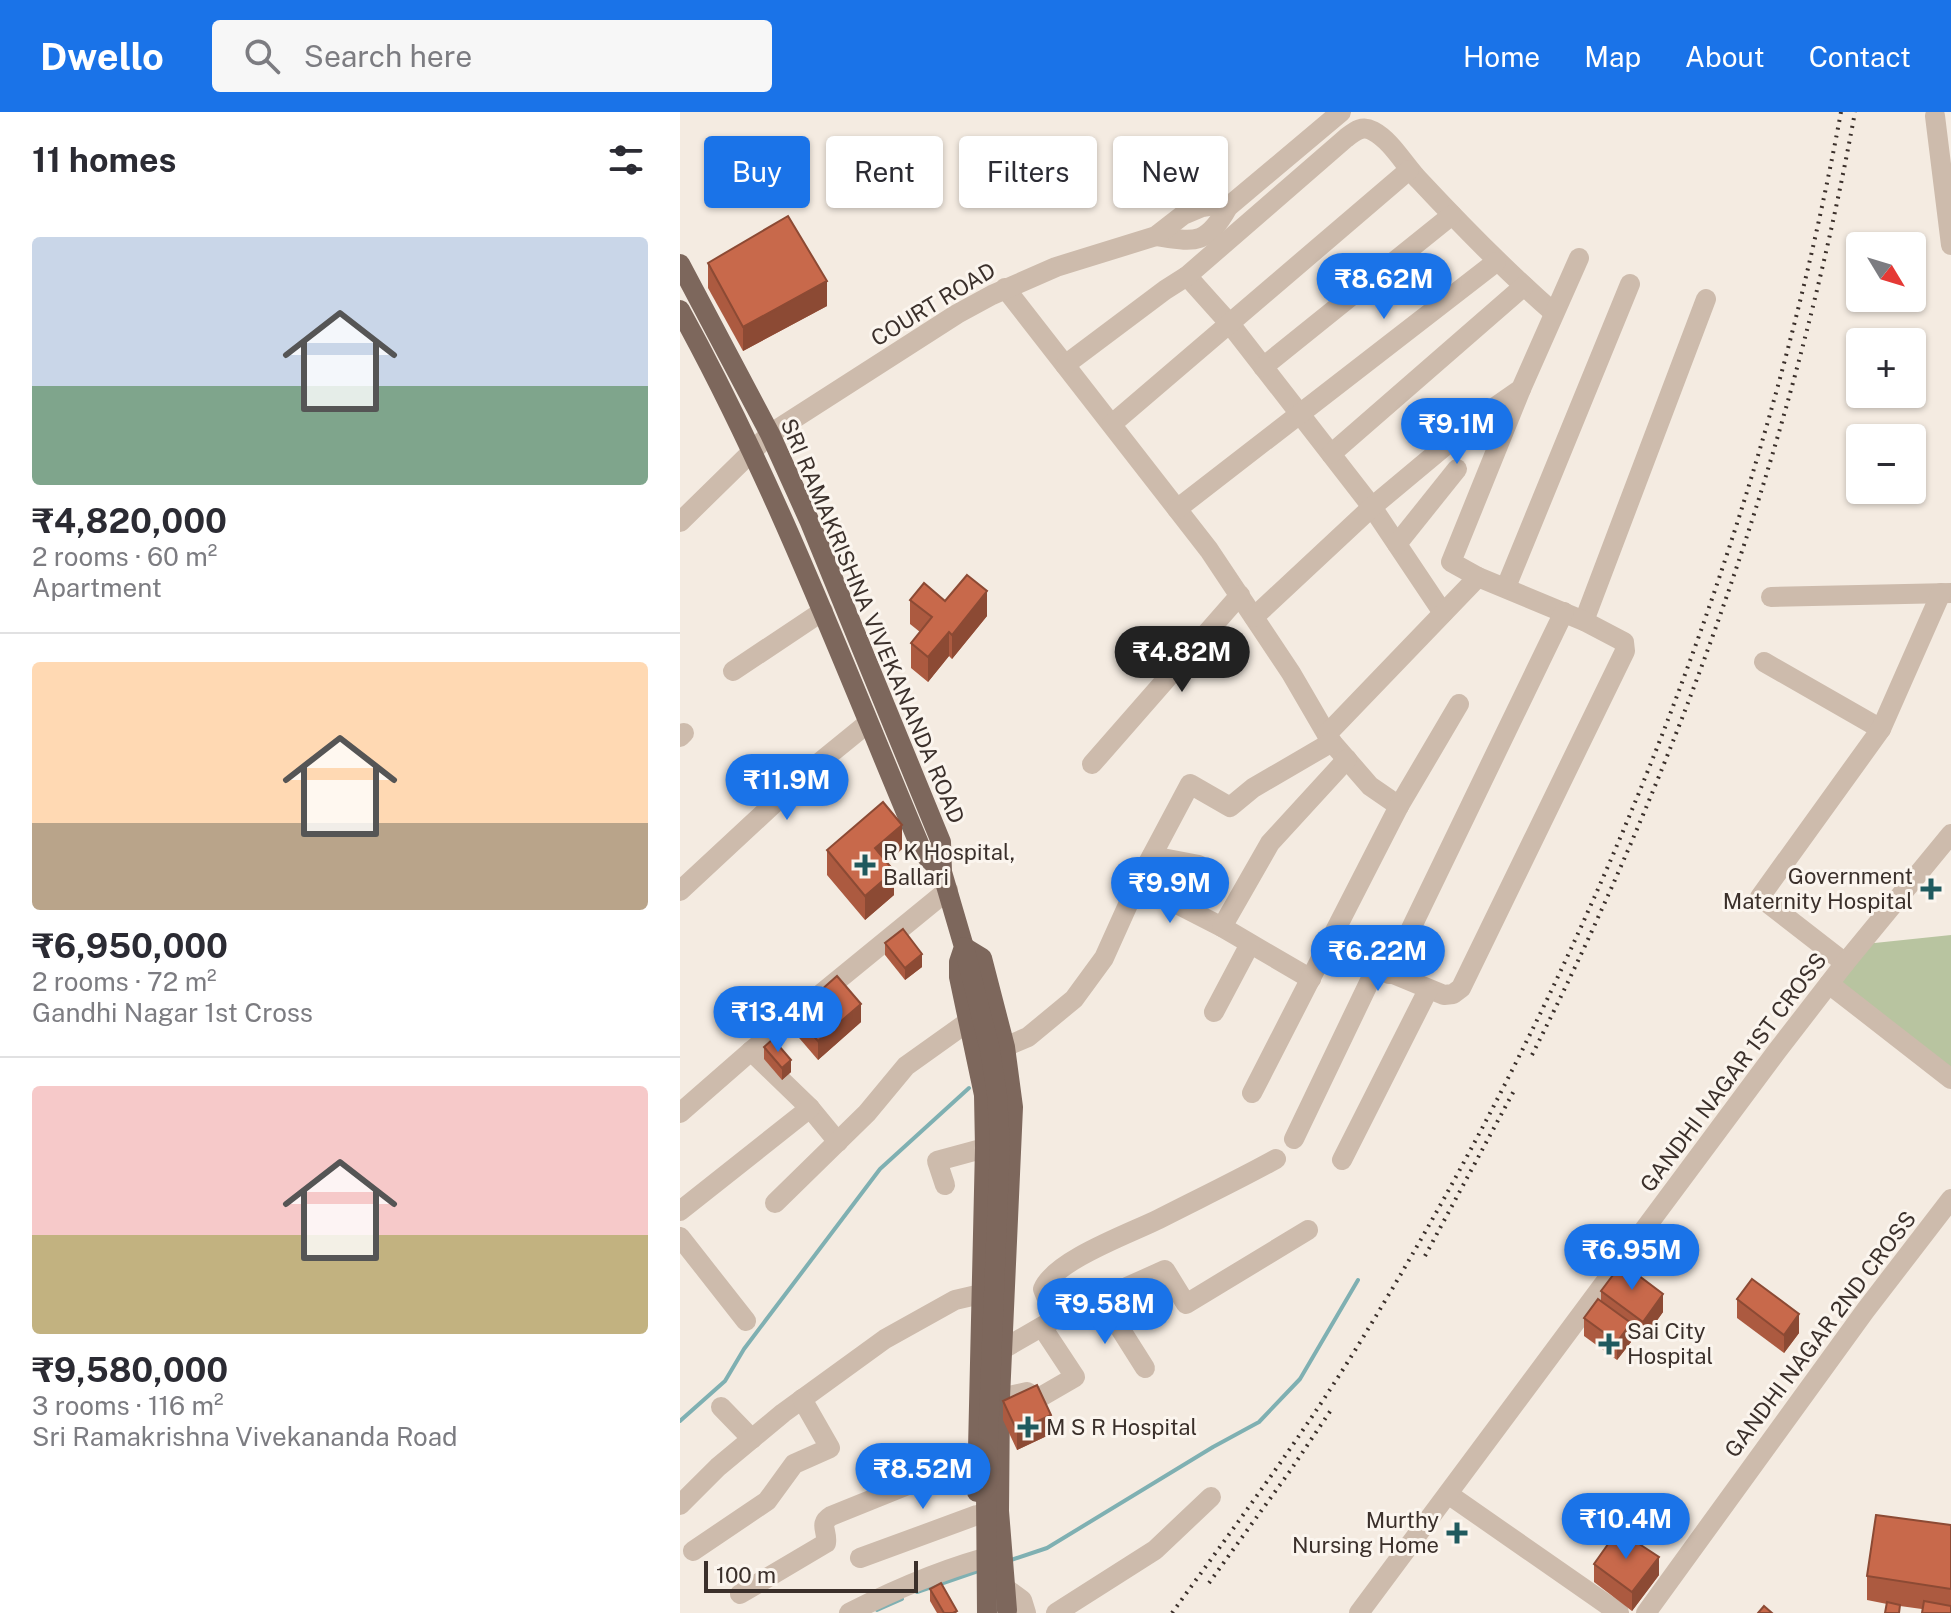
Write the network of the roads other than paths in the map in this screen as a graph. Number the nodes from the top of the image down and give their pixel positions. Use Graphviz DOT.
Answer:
graph roads {
  1 [pos="1341,112"];
  2 [pos="1935,116"];
  3 [pos="1409,170"];
  4 [pos="1228,207"];
  5 [pos="1203,208"];
  6 [pos="1227,208"];
  7 [pos="1452,215"];
  8 [pos="1156,236"];
  9 [pos="1951,245"];
  10 [pos="1579,258"];
  11 [pos="1496,262"];
  12 [pos="680,264"];
  13 [pos="1187,276"];
  14 [pos="1630,284"];
  15 [pos="1524,286"];
  16 [pos="1005,288"];
  17 [pos="1706,299"];
  18 [pos="680,310"];
  19 [pos="1553,312"];
  20 [pos="1230,324"];
  21 [pos="1065,365"];
  22 [pos="1263,367"];
  23 [pos="1521,389"];
  24 [pos="1299,415"];
  25 [pos="1112,424"];
  26 [pos="770,434"];
  27 [pos="753,449"];
  28 [pos="1331,454"];
  29 [pos="1457,469"];
  30 [pos="1372,507"];
  31 [pos="1177,509"];
  32 [pos="680,522"];
  33 [pos="1397,544"];
  34 [pos="1478,577"];
  35 [pos="1506,587"];
  36 [pos="1946,593"];
  37 [pos="1240,595"];
  38 [pos="1771,597"];
  39 [pos="823,611"];
  40 [pos="1564,612"];
  41 [pos="1443,613"];
  42 [pos="1254,617"];
  43 [pos="1584,621"];
  44 [pos="1764,662"];
  45 [pos="733,671"];
  46 [pos="1459,704"];
  47 [pos="868,723"];
  48 [pos="1881,729"];
  49 [pos="1329,738"];
  50 [pos="1347,759"];
  51 [pos="1092,764"];
  52 [pos="1399,806"];
  53 [pos="1951,834"];
  54 [pos="1152,856"];
  55 [pos="1199,865"];
  56 [pos="945,881"];
  57 [pos="1138,884"];
  58 [pos="680,891"];
  59 [pos="1222,927"];
  60 [pos="1250,944"];
  61 [pos="964,947"];
  62 [pos="1328,947"];
  63 [pos="1845,963"];
  64 [pos="1382,971"];
  65 [pos="1311,979"];
  66 [pos="1829,984"];
  67 [pos="1428,990"];
  68 [pos="1214,1012"];
  69 [pos="969,1021"];
  70 [pos="1005,1047"];
  71 [pos="751,1051"];
  72 [pos="1951,1079"];
  73 [pos="1252,1093"];
  74 [pos="810,1108"];
  75 [pos="680,1113"];
  76 [pos="1294,1139"];
  77 [pos="838,1142"];
  78 [pos="985,1148"];
  79 [pos="1276,1159"];
  80 [pos="1342,1160"];
  81 [pos="945,1185"];
  82 [pos="1950,1201"];
  83 [pos="775,1203"];
  84 [pos="680,1211"];
  85 [pos="1308,1230"];
  86 [pos="682,1244"];
  87 [pos="1006,1288"];
  88 [pos="980,1294"];
  89 [pos="1102,1300"];
  90 [pos="746,1321"];
  91 [pos="1049,1323"];
  92 [pos="1003,1349"];
  93 [pos="1145,1368"];
  94 [pos="1000,1398"];
  95 [pos="802,1399"];
  96 [pos="721,1407"];
  97 [pos="752,1439"];
  98 [pos="1000,1448"];
  99 [pos="977,1456"];
  100 [pos="1448,1494"];
  101 [pos="1211,1497"];
  102 [pos="680,1505"];
  103 [pos="999,1511"];
  104 [pos="977,1515"];
  105 [pos="693,1551"];
  106 [pos="1000,1554"];
  107 [pos="860,1558"];
  108 [pos="1004,1582"];
  109 [pos="740,1594"];
  110 [pos="1007,1612"];
  111 [pos="849,1613"];
  112 [pos="979,1613"];
  113 [pos="1056,1613"];
  114 [pos="1359,1613"];
  115 [pos="1619,1613"];
  116 [pos="1646,1613"];
  1 -- 4 [label="street, COURT ROAD"];
  2 -- 9 [label="street"];
  3 -- 7 [label="street"];
  3 -- 13 [label="street"];
  3 -- 20 [label="street"];
  5 -- 8 [label="street, COURT ROAD"];
  6 -- 8 [label="street, COURT ROAD"];
  7 -- 11 [label="street"];
  7 -- 22 [label="street"];
  8 -- 16 [label="street, COURT ROAD"];
  10 -- 19 [label="street"];
  11 -- 15 [label="street"];
  11 -- 24 [label="street"];
  12 -- 26 [label="main road, SRI RAMAKRISHNA VIVEKANANDA ROAD"];
  13 -- 20 [label="street"];
  13 -- 21 [label="street"];
  14 -- 35 [label="street"];
  15 -- 19 [label="street"];
  15 -- 28 [label="street"];
  16 -- 21 [label="street"];
  16 -- 26 [label="street, COURT ROAD"];
  17 -- 43 [label="street"];
  18 -- 27 [label="main road, SRI RAMAKRISHNA VIVEKANANDA ROAD"];
  19 -- 23 [label="street"];
  20 -- 22 [label="street"];
  20 -- 25 [label="street"];
  21 -- 25 [label="street"];
  22 -- 24 [label="street"];
  23 -- 30 [label="street"];
  23 -- 34 [label="street"];
  24 -- 28 [label="street"];
  24 -- 31 [label="street"];
  25 -- 31 [label="street"];
  26 -- 27 [label="street, COURT ROAD"];
  26 -- 56 [label="main road, SRI RAMAKRISHNA VIVEKANANDA ROAD"];
  27 -- 32 [label="street, COURT ROAD"];
  27 -- 39 [label="main road, SRI RAMAKRISHNA VIVEKANANDA ROAD"];
  28 -- 30 [label="street"];
  29 -- 33 [label="street"];
  30 -- 33 [label="street"];
  30 -- 42 [label="street"];
  31 -- 37 [label="street"];
  33 -- 41 [label="street"];
  34 -- 35 [label="street"];
  34 -- 41 [label="street"];
  35 -- 40 [label="street"];
  36 -- 38 [label="street"];
  36 -- 48 [label="street"];
  37 -- 42 [label="street"];
  37 -- 51 [label="street"];
  39 -- 45 [label="street"];
  39 -- 47 [label="main road, SRI RAMAKRISHNA VIVEKANANDA ROAD"];
  40 -- 43 [label="street"];
  40 -- 64 [label="street"];
  41 -- 49 [label="street"];
  42 -- 49 [label="street"];
  43 -- 67 [label="street"];
  44 -- 48 [label="street"];
  46 -- 52 [label="street"];
  47 -- 56 [label="main road, SRI RAMAKRISHNA VIVEKANANDA ROAD"];
  47 -- 58 [label="street"];
  48 -- 63 [label="street"];
  49 -- 50 [label="street"];
  49 -- 54 [label="street"];
  50 -- 52 [label="street"];
  50 -- 59 [label="street"];
  52 -- 62 [label="street"];
  53 -- 63 [label="street, GANDHI NAGAR 1ST CROSS"];
  54 -- 55 [label="street"];
  54 -- 57 [label="street"];
  56 -- 61 [label="main road, SRI RAMAKRISHNA VIVEKANANDA ROAD"];
  56 -- 71 [label="street"];
  57 -- 59 [label="street"];
  57 -- 70 [label="street"];
  59 -- 60 [label="street"];
  60 -- 65 [label="street"];
  60 -- 68 [label="street"];
  61 -- 69 [label="main road, SRI RAMAKRISHNA VIVEKANANDA ROAD"];
  61 -- 70 [label="main road, SRI RAMAKRISHNA VIVEKANANDA ROAD"];
  61 -- 110 [label="main road, bridge"];
  62 -- 64 [label="street"];
  62 -- 65 [label="street"];
  63 -- 66 [label="street, GANDHI NAGAR 1ST CROSS"];
  64 -- 67 [label="street"];
  64 -- 76 [label="street"];
  65 -- 73 [label="street"];
  66 -- 72 [label="street"];
  66 -- 100 [label="street, GANDHI NAGAR 1ST CROSS"];
  67 -- 80 [label="street"];
  69 -- 77 [label="street"];
  69 -- 78 [label="main road, SRI RAMAKRISHNA VIVEKANANDA ROAD"];
  70 -- 87 [label="main road, SRI RAMAKRISHNA VIVEKANANDA ROAD"];
  71 -- 74 [label="street"];
  71 -- 75 [label="street"];
  74 -- 77 [label="street"];
  74 -- 84 [label="street"];
  77 -- 83 [label="street"];
  78 -- 81 [label="street"];
  78 -- 88 [label="main road, SRI RAMAKRISHNA VIVEKANANDA ROAD"];
  79 -- 91 [label="street"];
  82 -- 116 [label="street, GANDHI NAGAR 2ND CROSS"];
  85 -- 89 [label="street"];
  86 -- 90 [label="street"];
  87 -- 88 [label="street"];
  87 -- 92 [label="main road, SRI RAMAKRISHNA VIVEKANANDA ROAD"];
  88 -- 95 [label="street"];
  88 -- 99 [label="main road, SRI RAMAKRISHNA VIVEKANANDA ROAD"];
  89 -- 91 [label="street"];
  89 -- 93 [label="street"];
  91 -- 92 [label="street"];
  91 -- 94 [label="street"];
  92 -- 94 [label="main road, SRI RAMAKRISHNA VIVEKANANDA ROAD"];
  94 -- 98 [label="main road, SRI RAMAKRISHNA VIVEKANANDA ROAD"];
  95 -- 97 [label="street"];
  95 -- 105 [label="street"];
  96 -- 97 [label="street"];
  97 -- 102 [label="street"];
  98 -- 99 [label="street"];
  98 -- 103 [label="main road, SRI RAMAKRISHNA VIVEKANANDA ROAD"];
  99 -- 104 [label="main road, SRI RAMAKRISHNA VIVEKANANDA ROAD"];
  99 -- 109 [label="street"];
  100 -- 114 [label="street, GANDHI NAGAR 1ST CROSS"];
  100 -- 115 [label="street"];
  101 -- 113 [label="street"];
  103 -- 104 [label="street"];
  103 -- 106 [label="main road, SRI RAMAKRISHNA VIVEKANANDA ROAD"];
  104 -- 106 [label="main road, SRI RAMAKRISHNA VIVEKANANDA ROAD"];
  104 -- 107 [label="street"];
  106 -- 108 [label="main road, SRI RAMAKRISHNA VIVEKANANDA ROAD"];
  106 -- 111 [label="street"];
  108 -- 110 [label="main road, SRI RAMAKRISHNA VIVEKANANDA ROAD"];
  108 -- 112 [label="street"];
}
